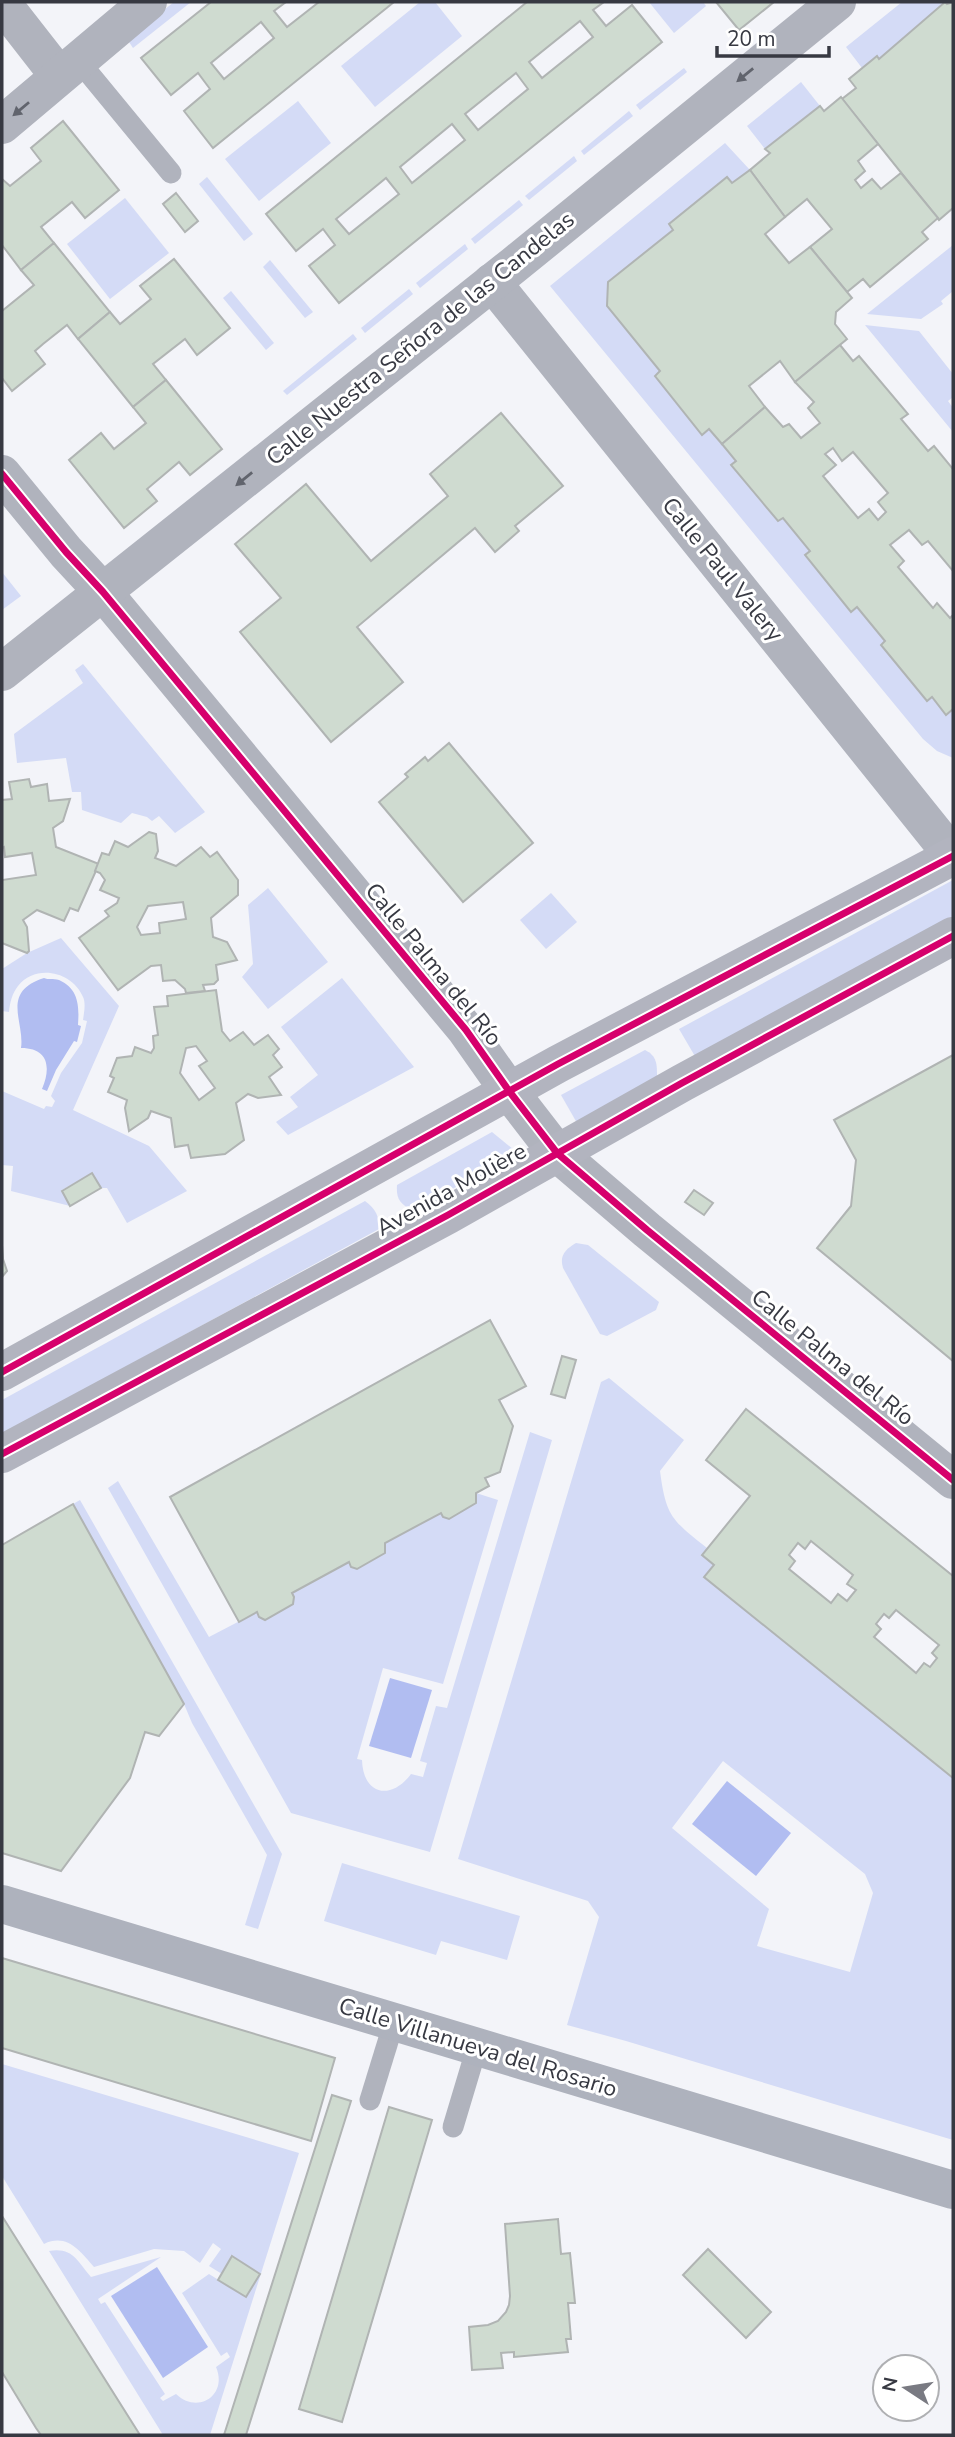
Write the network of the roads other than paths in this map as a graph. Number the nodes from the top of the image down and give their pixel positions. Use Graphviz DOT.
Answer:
graph roads {
  1 [pos="148,2"];
  2 [pos="837,2"];
  3 [pos="2,3"];
  4 [pos="69,68"];
  5 [pos="2,125"];
  6 [pos="171,173"];
  7 [pos="492,282"];
  8 [pos="2,474"];
  9 [pos="103,592"];
  10 [pos="2,672"];
  11 [pos="953,856"];
  12 [pos="953,936"];
  13 [pos="509,1091"];
  14 [pos="557,1153"];
  15 [pos="2,1371"];
  16 [pos="2,1454"];
  17 [pos="953,1480"];
  18 [pos="2,1904"];
  19 [pos="394,2022"];
  20 [pos="477,2047"];
  21 [pos="370,2100"];
  22 [pos="453,2127"];
  23 [pos="953,2190"];
  1 -- 4 [label="street"];
  2 -- 7 [label="street, Calle Nuestra Señora de las Candelas, one-way"];
  3 -- 4 [label="street"];
  4 -- 5 [label="street, one-way"];
  4 -- 6 [label="lane"];
  7 -- 9 [label="street, Calle Nuestra Señora de las Candelas, one-way"];
  7 -- 11 [label="street, Calle Paul Valery"];
  8 -- 9 [label="street, Calle Palma del Río"];
  9 -- 10 [label="street, Calle Nuestra Señora de las Candelas"];
  9 -- 13 [label="street, Calle Palma del Río"];
  11 -- 13 [label="main road"];
  12 -- 14 [label="main road, Avenida Molière"];
  13 -- 14 [label="street, Calle Palma del Río"];
  13 -- 15 [label="main road"];
  14 -- 16 [label="main road, Avenida Molière"];
  14 -- 17 [label="street, Calle Palma del Río"];
  18 -- 19 [label="street, Calle Villanueva del Rosario"];
  19 -- 20 [label="street, Calle Villanueva del Rosario"];
  19 -- 21 [label="lane"];
  20 -- 22 [label="lane"];
  20 -- 23 [label="street, Calle Villanueva del Rosario"];
}
